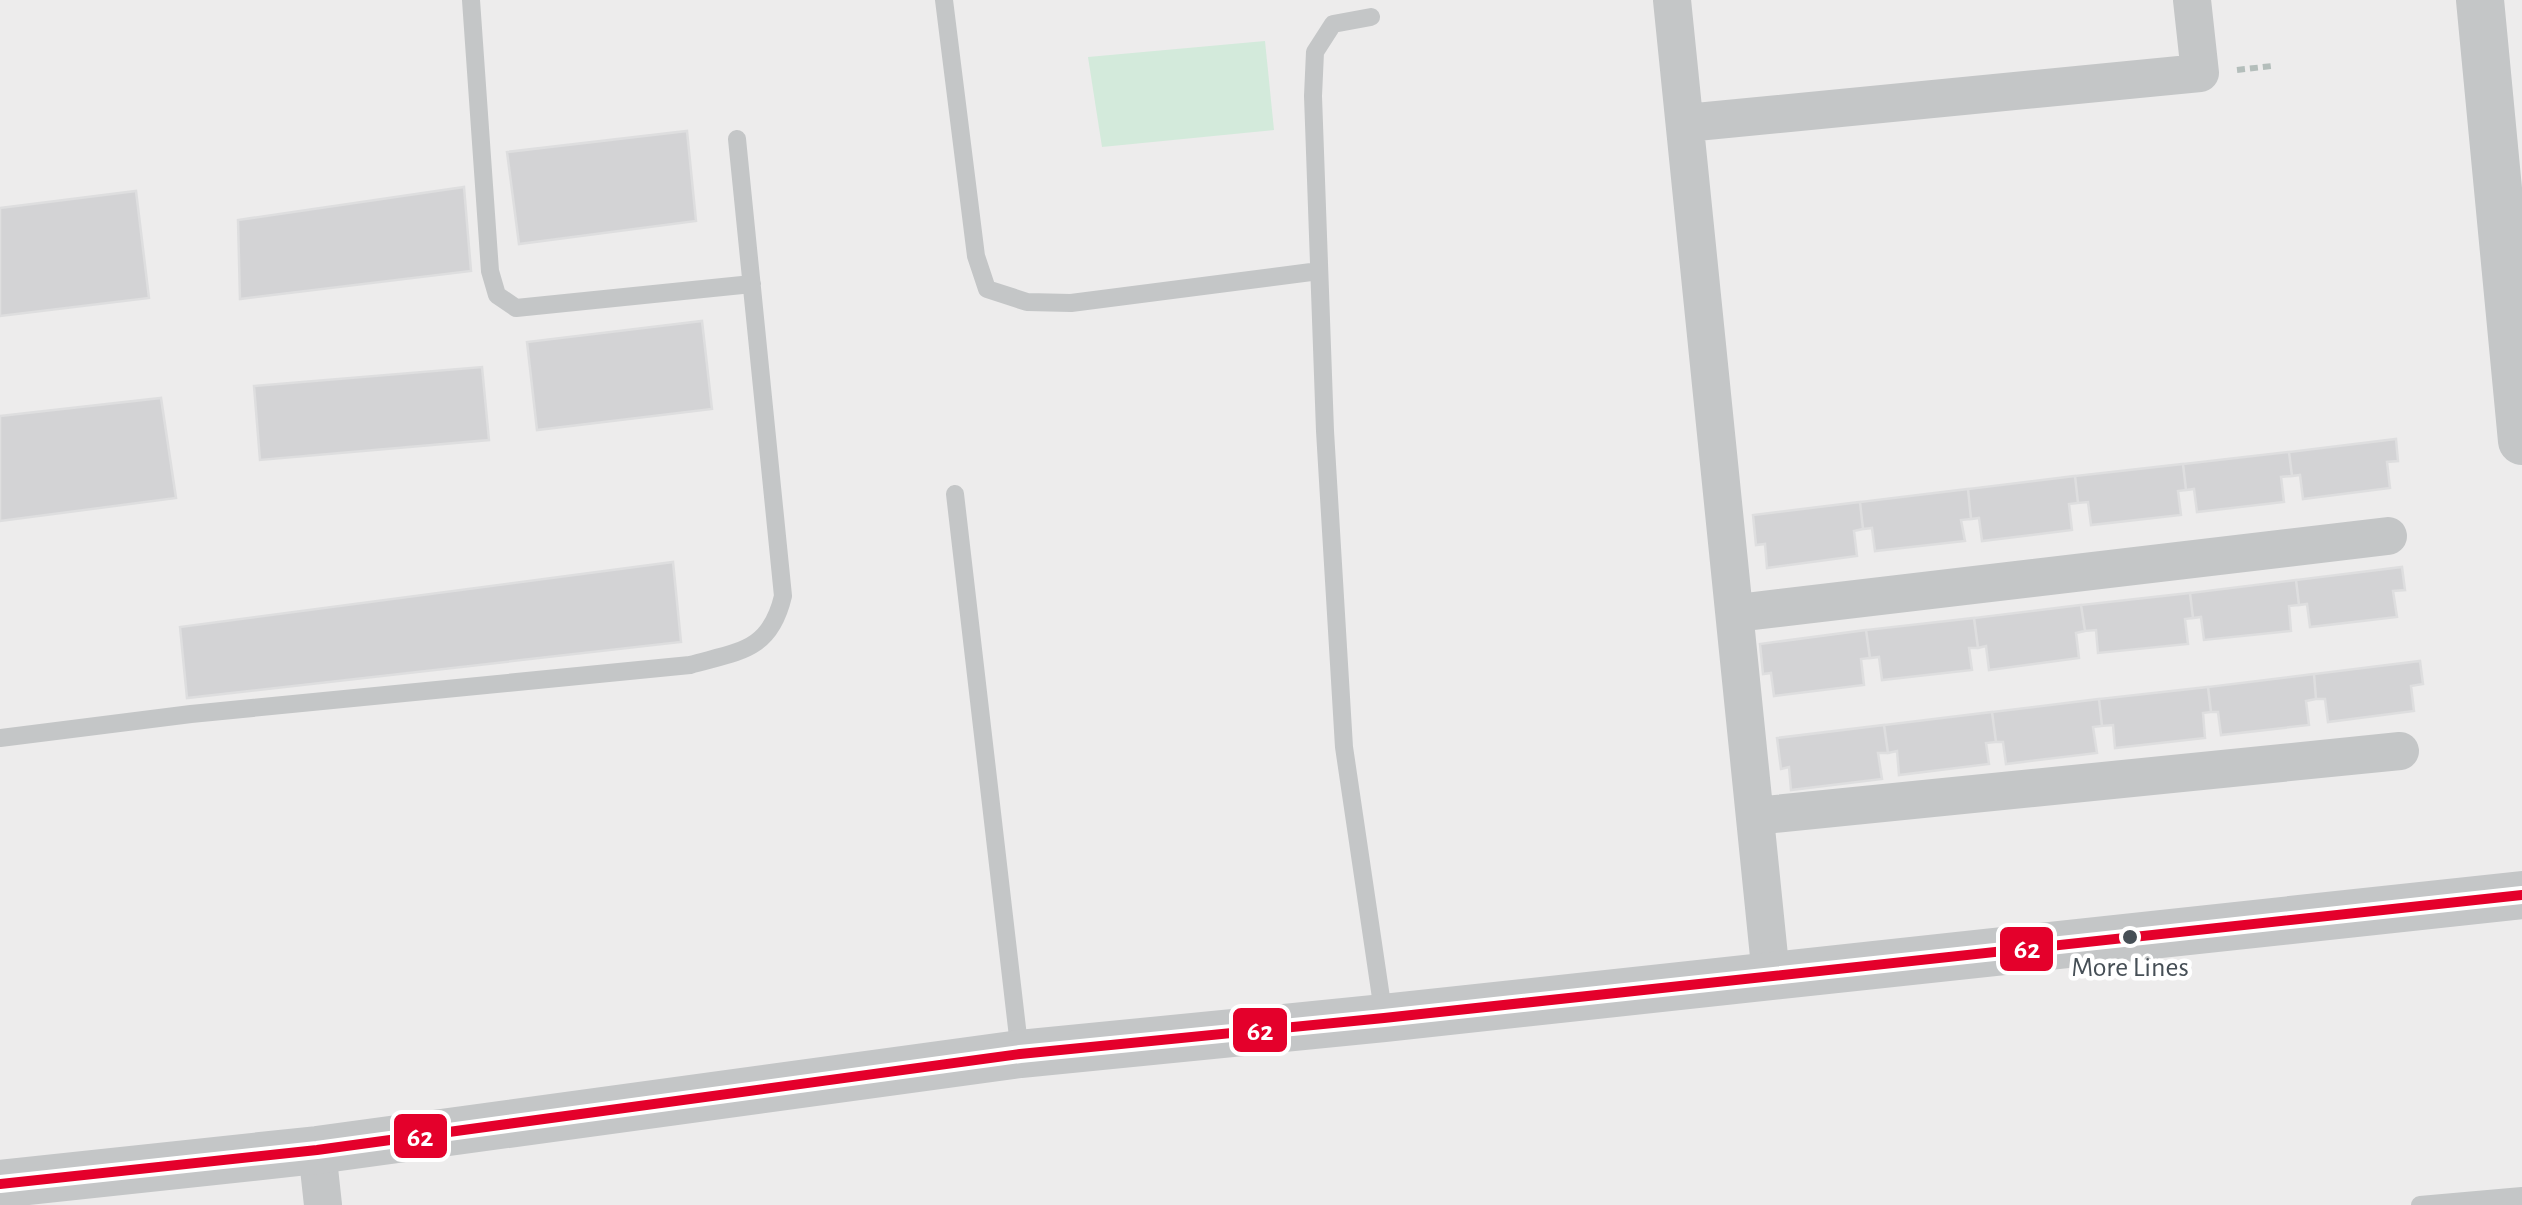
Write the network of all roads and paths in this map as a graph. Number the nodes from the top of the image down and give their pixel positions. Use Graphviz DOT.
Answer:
graph roads {
  1 [pos="471,0"];
  2 [pos="944,0"];
  3 [pos="1672,0"];
  4 [pos="2192,0"];
  5 [pos="2480,0"];
  6 [pos="1372,17"];
  7 [pos="1686,123"];
  8 [pos="737,139"];
  9 [pos="1319,271"];
  10 [pos="752,284"];
  11 [pos="2522,440"];
  12 [pos="955,494"];
  13 [pos="2388,536"];
  14 [pos="1736,613"];
  15 [pos="0,738"];
  16 [pos="2400,751"];
  17 [pos="1756,816"];
  18 [pos="2522,895"];
  19 [pos="1771,976"];
  20 [pos="1384,1018"];
  21 [pos="1020,1054"];
  22 [pos="317,1150"];
  23 [pos="0,1184"];
  24 [pos="2522,1196"];
  25 [pos="323,1205"];
  26 [pos="2420,1205"];
  1 -- 10 [label="lane"];
  2 -- 9 [label="lane"];
  3 -- 7 [label="street"];
  4 -- 7 [label="street"];
  5 -- 11 [label="street"];
  6 -- 9 [label="lane"];
  7 -- 14 [label="street"];
  8 -- 10 [label="lane"];
  9 -- 20 [label="lane"];
  10 -- 15 [label="lane"];
  12 -- 21 [label="lane"];
  13 -- 14 [label="street"];
  14 -- 17 [label="street"];
  16 -- 17 [label="street"];
  17 -- 19 [label="street"];
  18 -- 19 [label="street"];
  19 -- 20 [label="street"];
  20 -- 21 [label="street"];
  21 -- 22 [label="street"];
  22 -- 23 [label="street"];
  22 -- 25 [label="street"];
  24 -- 26 [label="lane"];
}
